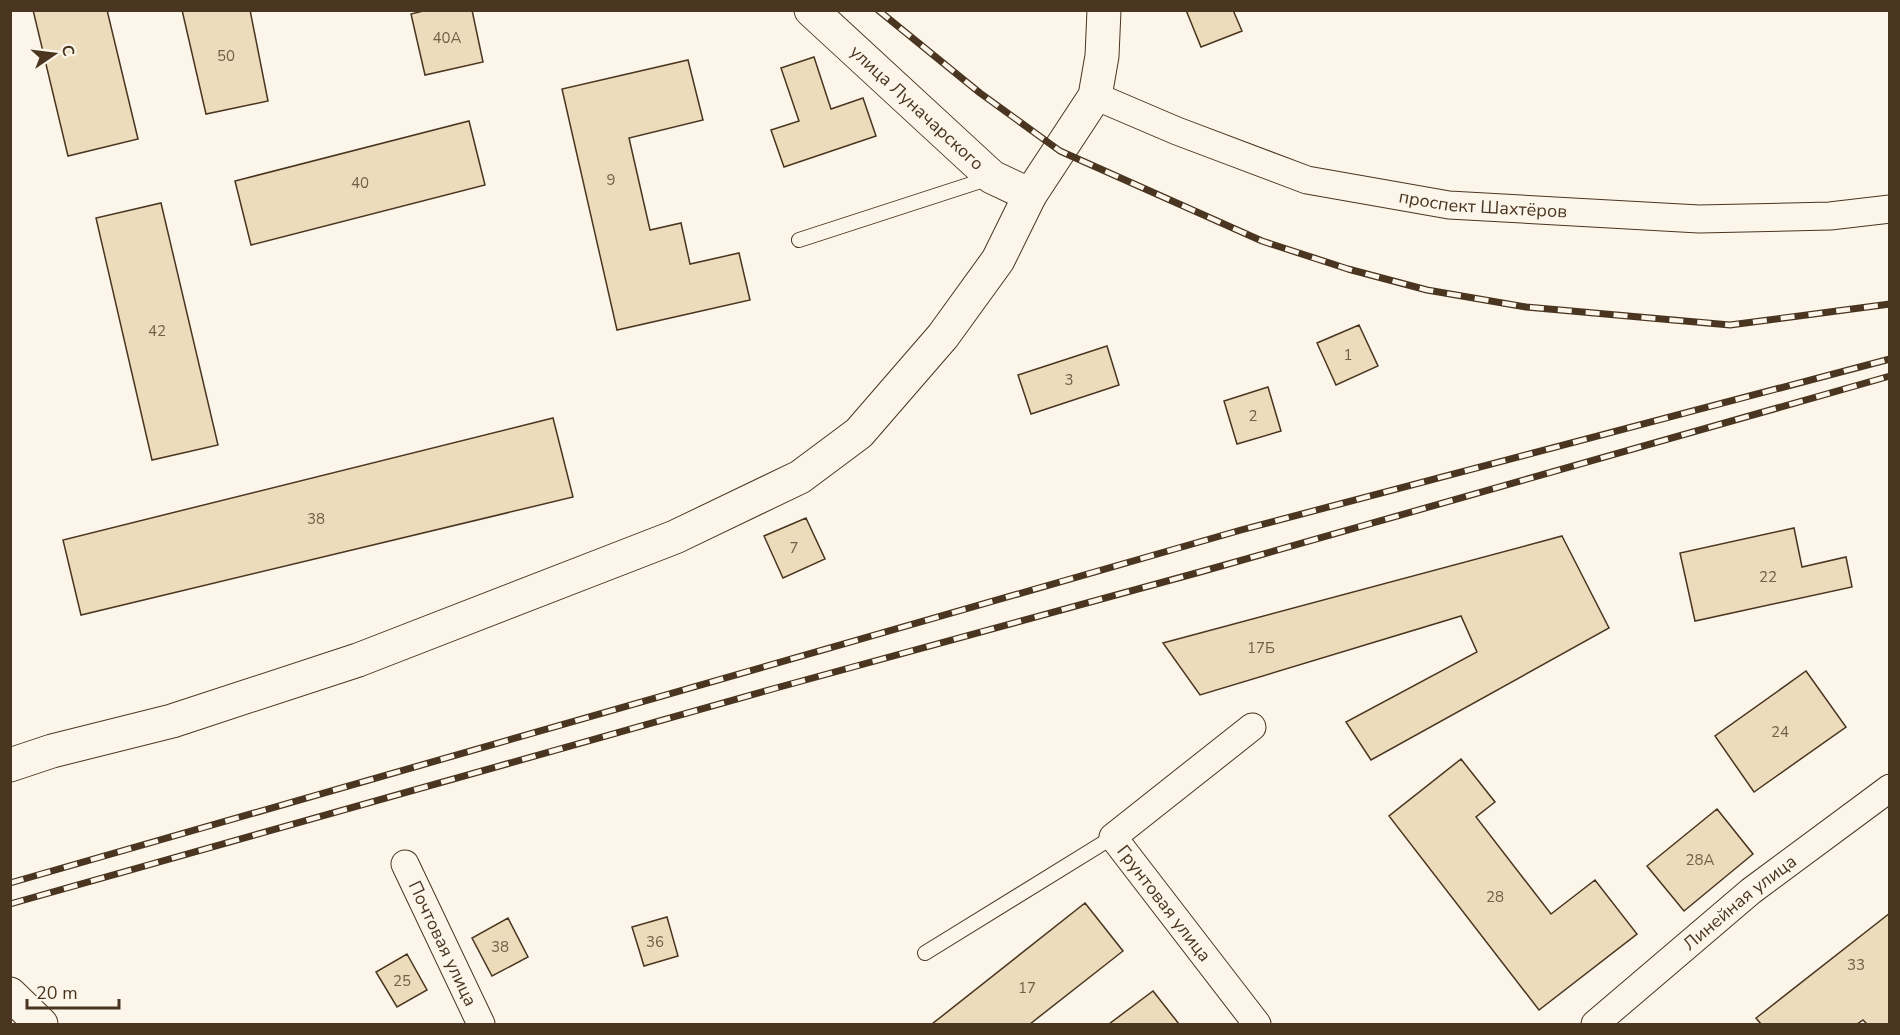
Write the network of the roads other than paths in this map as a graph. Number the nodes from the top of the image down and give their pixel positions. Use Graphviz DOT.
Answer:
graph roads {
  1 [pos="811,10"];
  2 [pos="1104,10"];
  3 [pos="1095,96"];
  4 [pos="992,177"];
  5 [pos="1030,195"];
  6 [pos="1890,209"];
  7 [pos="799,240"];
  8 [pos="1252,728"];
  9 [pos="10,765"];
  10 [pos="1890,788"];
  11 [pos="1113,837"];
  12 [pos="405,864"];
  13 [pos="926,953"];
  14 [pos="10,994"];
  15 [pos="41,1024"];
  16 [pos="481,1024"];
  17 [pos="1257,1024"];
  18 [pos="1595,1024"];
  1 -- 4 [label="main road, улица Луначарского"];
  2 -- 3 [label="main road"];
  3 -- 5 [label="main road"];
  3 -- 6 [label="street, проспект Шахтёров"];
  4 -- 5 [label="main road, улица Луначарского"];
  4 -- 7 [label="lane"];
  5 -- 9 [label="main road"];
  8 -- 11 [label="street, Грунтовая улица"];
  10 -- 18 [label="street, Линейная улица"];
  11 -- 13 [label="lane"];
  11 -- 17 [label="street, Грунтовая улица"];
  12 -- 16 [label="street, Почтовая улица"];
  14 -- 15 [label="main road"];
}
